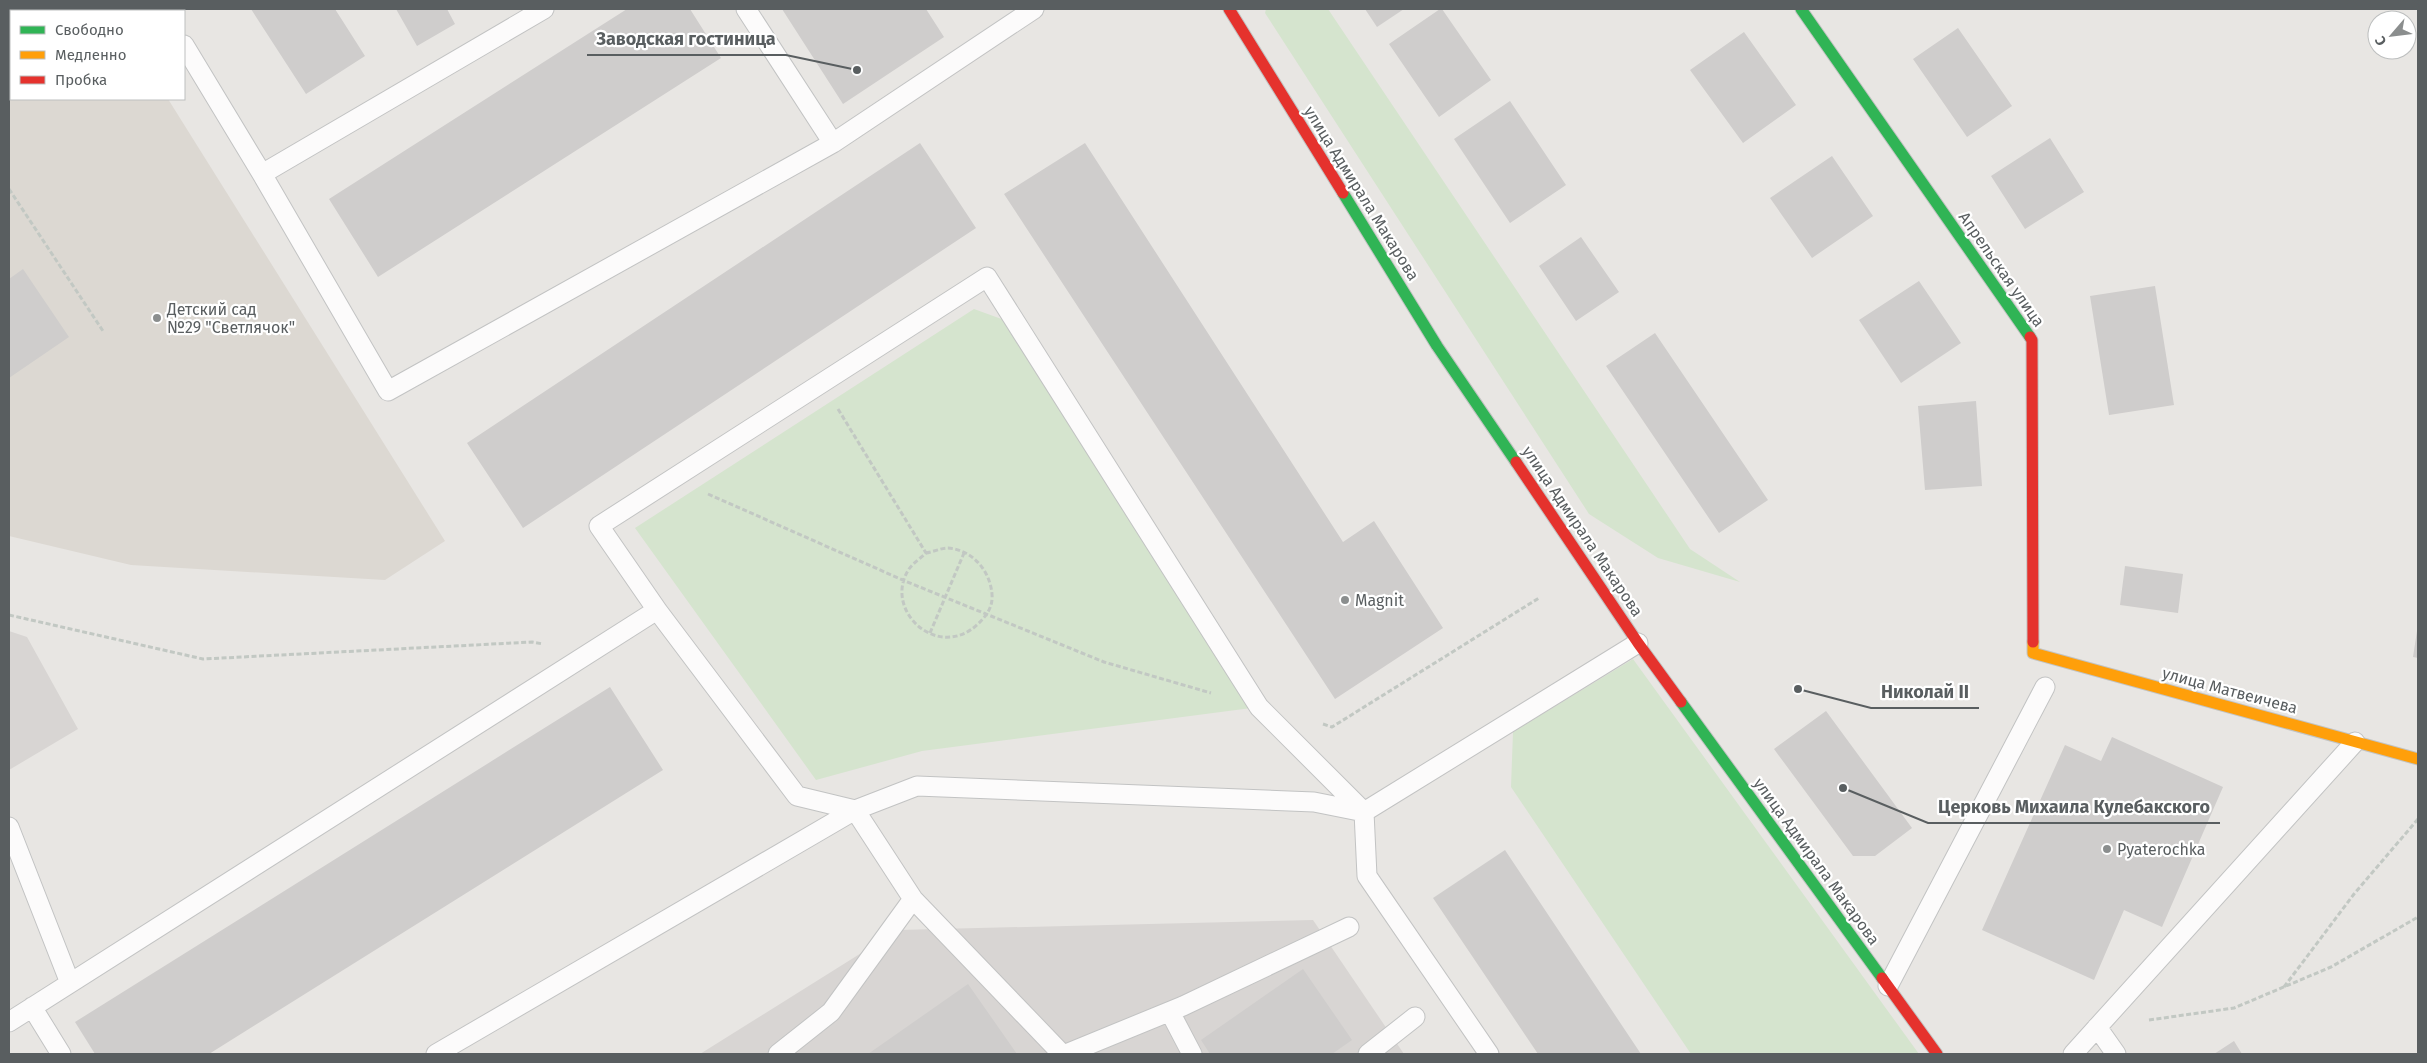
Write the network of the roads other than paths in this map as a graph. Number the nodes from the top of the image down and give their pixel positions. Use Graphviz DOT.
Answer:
graph roads {
  1 [pos="544,9"];
  2 [pos="746,9"];
  3 [pos="1034,9"];
  4 [pos="1228,9"];
  5 [pos="1801,9"];
  6 [pos="185,47"];
  7 [pos="834,143"];
  8 [pos="262,174"];
  9 [pos="657,610"];
  10 [pos="1638,643"];
  11 [pos="2033,653"];
  12 [pos="2045,687"];
  13 [pos="2354,742"];
  14 [pos="2418,760"];
  15 [pos="855,810"];
  16 [pos="1364,812"];
  17 [pos="9,827"];
  18 [pos="913,899"];
  19 [pos="1349,927"];
  20 [pos="70,983"];
  21 [pos="1888,986"];
  22 [pos="32,1007"];
  23 [pos="9,1011"];
  24 [pos="1170,1012"];
  25 [pos="1415,1016"];
  26 [pos="9,1022"];
  27 [pos="2097,1027"];
  28 [pos="61,1054"];
  29 [pos="436,1054"];
  30 [pos="778,1054"];
  31 [pos="1062,1054"];
  32 [pos="1066,1054"];
  33 [pos="1192,1054"];
  34 [pos="1368,1054"];
  35 [pos="1488,1054"];
  36 [pos="1937,1054"];
  37 [pos="2073,1054"];
  38 [pos="2116,1054"];
  1 -- 8 [label="lane"];
  2 -- 7 [label="lane"];
  3 -- 7 [label="lane"];
  4 -- 10 [label="street, улица Адмирала Макарова"];
  5 -- 11 [label="street, Апрельская улица"];
  6 -- 8 [label="lane"];
  7 -- 8 [label="lane"];
  9 -- 15 [label="lane"];
  9 -- 16 [label="lane"];
  9 -- 20 [label="lane"];
  10 -- 16 [label="lane"];
  10 -- 21 [label="street, улица Адмирала Макарова"];
  11 -- 13 [label="street, улица Матвеичева"];
  12 -- 21 [label="lane"];
  13 -- 14 [label="street, улица Матвеичева"];
  13 -- 27 [label="lane"];
  15 -- 16 [label="lane"];
  15 -- 18 [label="lane"];
  15 -- 29 [label="lane"];
  16 -- 35 [label="lane"];
  17 -- 20 [label="lane"];
  18 -- 30 [label="lane"];
  18 -- 31 [label="lane"];
  19 -- 24 [label="lane"];
  20 -- 22 [label="lane"];
  21 -- 36 [label="street, улица Адмирала Макарова"];
  22 -- 23 [label="lane"];
  22 -- 26 [label="lane"];
  22 -- 28 [label="lane"];
  24 -- 32 [label="lane"];
  24 -- 33 [label="lane"];
  25 -- 34 [label="lane"];
  27 -- 37 [label="lane"];
  27 -- 38 [label="lane"];
}
